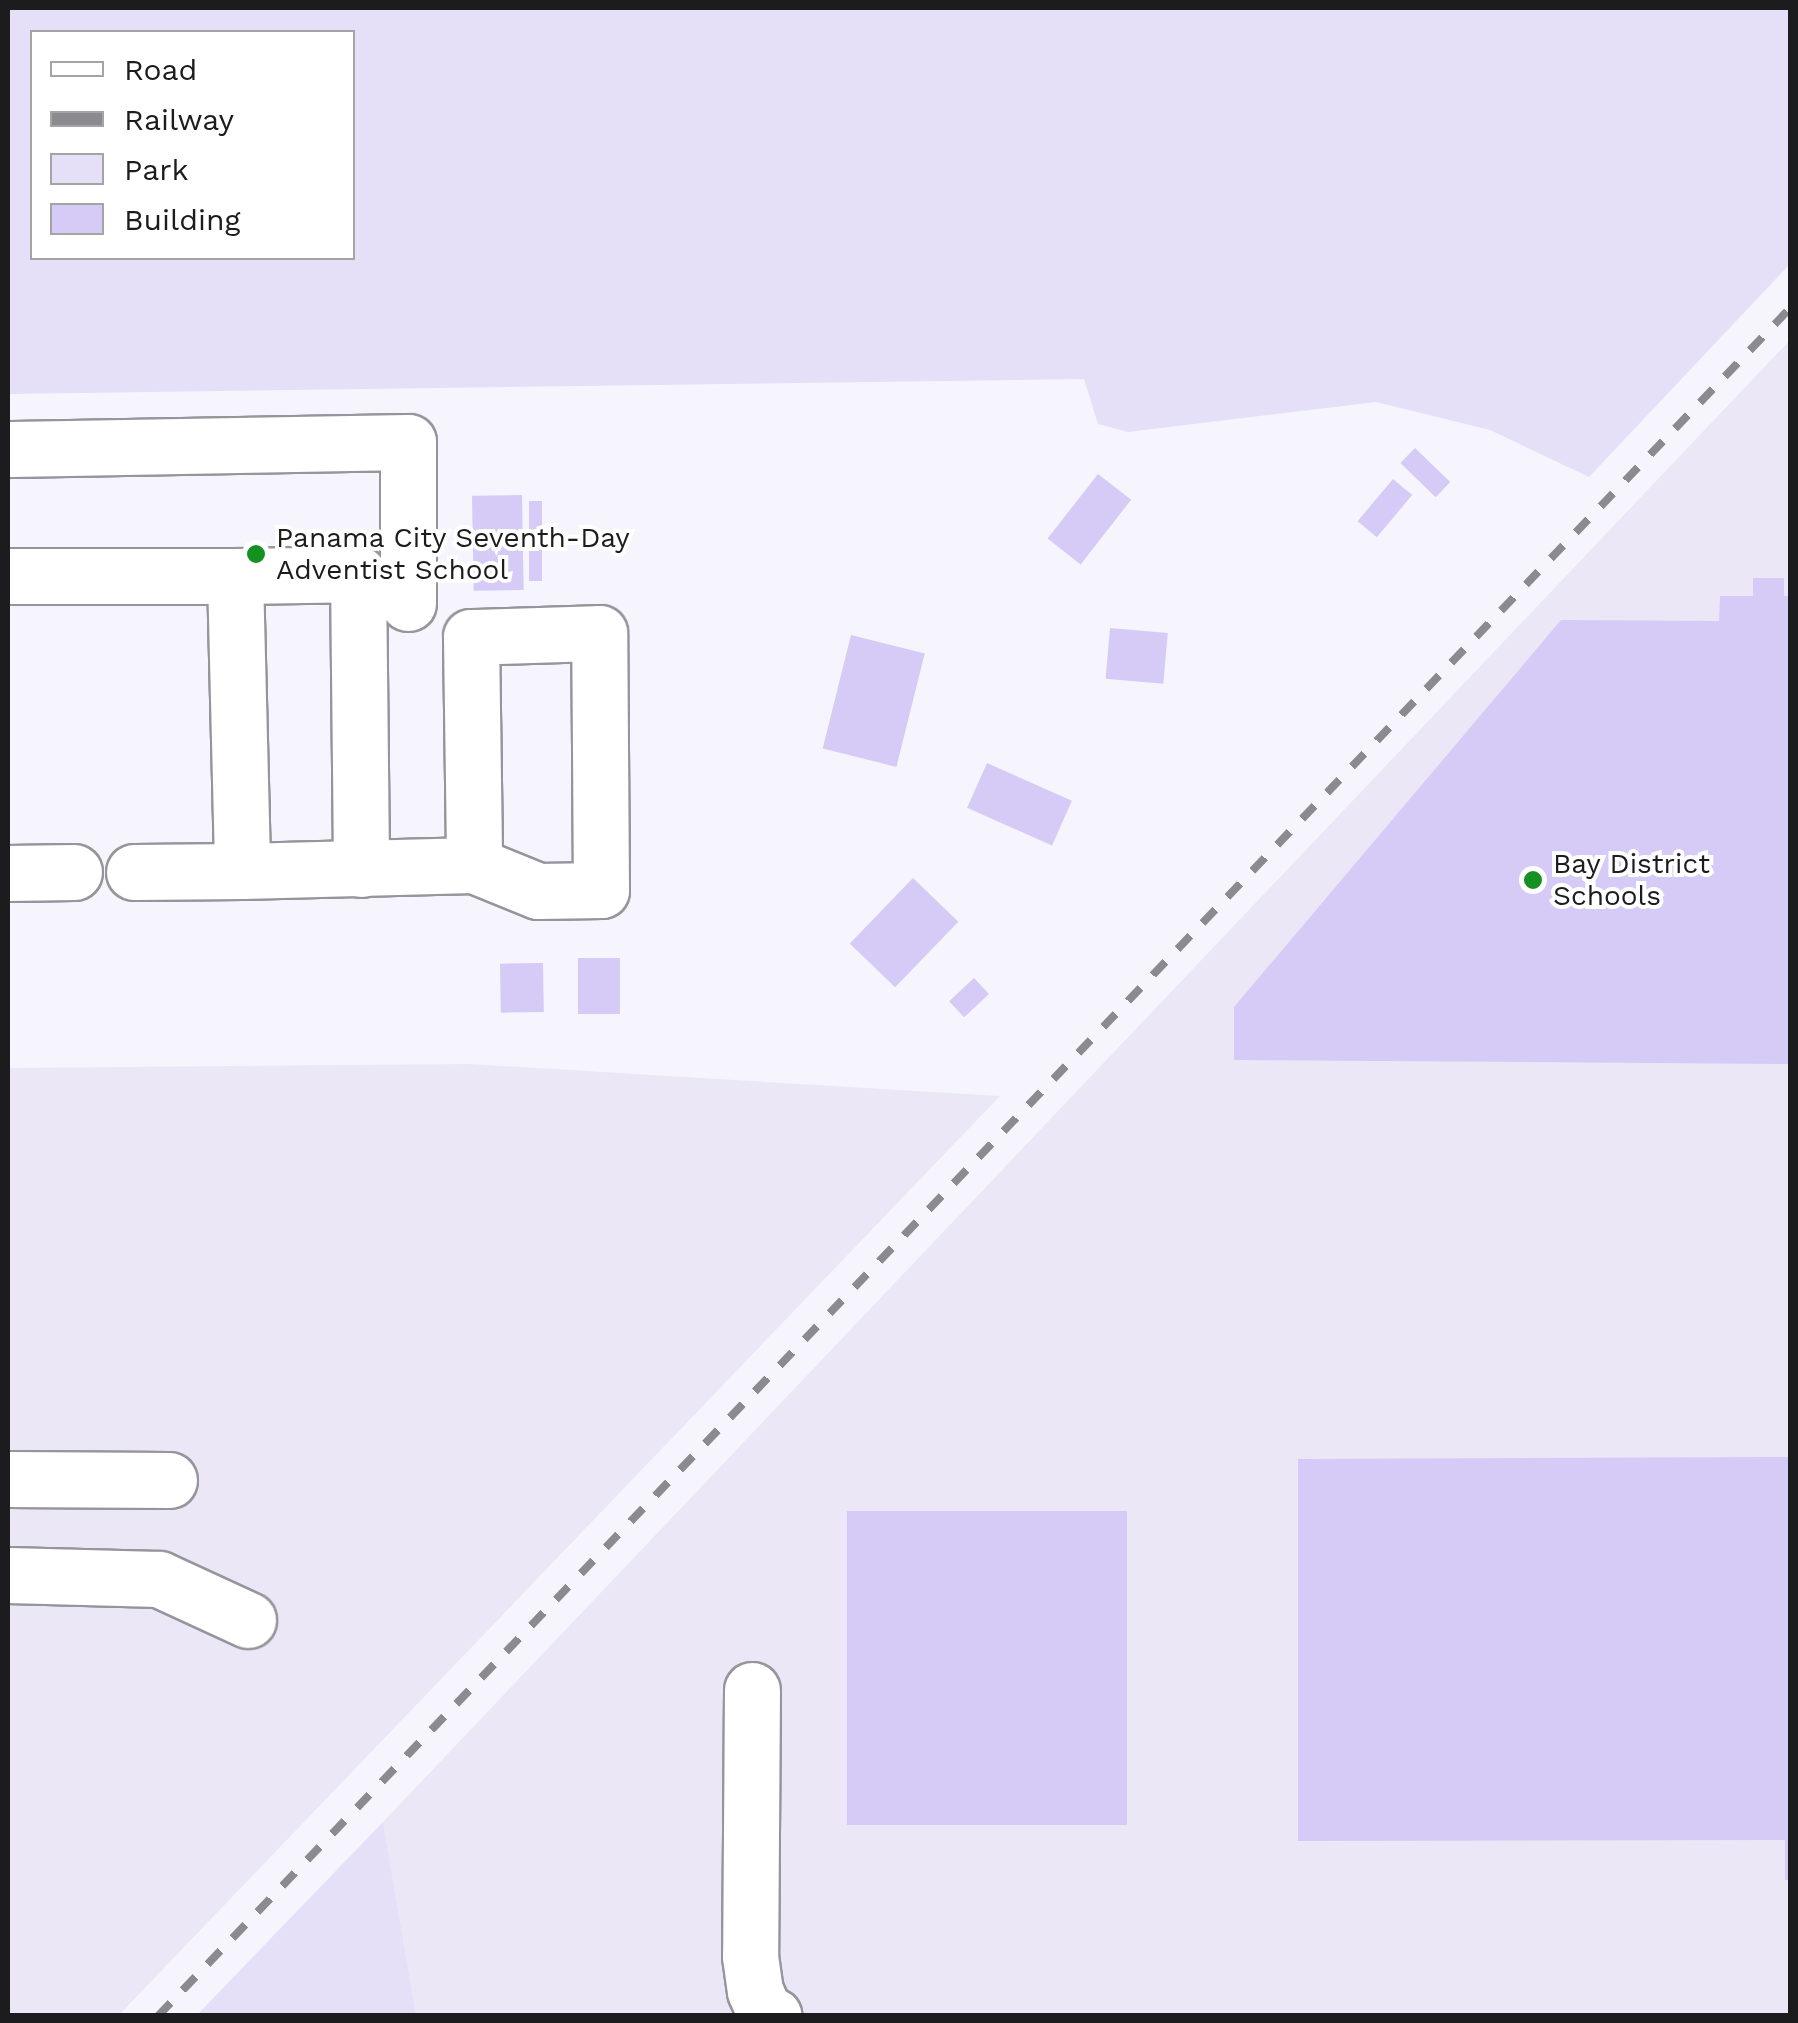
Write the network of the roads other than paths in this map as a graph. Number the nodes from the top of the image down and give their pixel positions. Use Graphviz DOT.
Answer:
graph roads {
  1 [pos="8,449"];
  2 [pos="358,574"];
  3 [pos="8,576"];
  4 [pos="235,576"];
  5 [pos="408,603"];
  6 [pos="471,637"];
  7 [pos="474,866"];
  8 [pos="361,868"];
  9 [pos="242,870"];
  10 [pos="74,872"];
  11 [pos="134,872"];
  12 [pos="8,873"];
  13 [pos="8,1479"];
  14 [pos="170,1480"];
  15 [pos="8,1575"];
  16 [pos="248,1620"];
  17 [pos="752,1690"];
  18 [pos="774,2016"];
  1 -- 5 [label="lane"];
  2 -- 4 [label="lane"];
  2 -- 5 [label="lane"];
  2 -- 8 [label="lane"];
  3 -- 4 [label="lane"];
  4 -- 9 [label="lane"];
  5 -- 6 [label="lane"];
  6 -- 7 [label="lane"];
  6 -- 7 [label="lane"];
  7 -- 8 [label="lane"];
  8 -- 9 [label="lane"];
  9 -- 11 [label="lane"];
  10 -- 12 [label="lane"];
  13 -- 14 [label="lane"];
  15 -- 16 [label="lane"];
  17 -- 18 [label="lane"];
}
